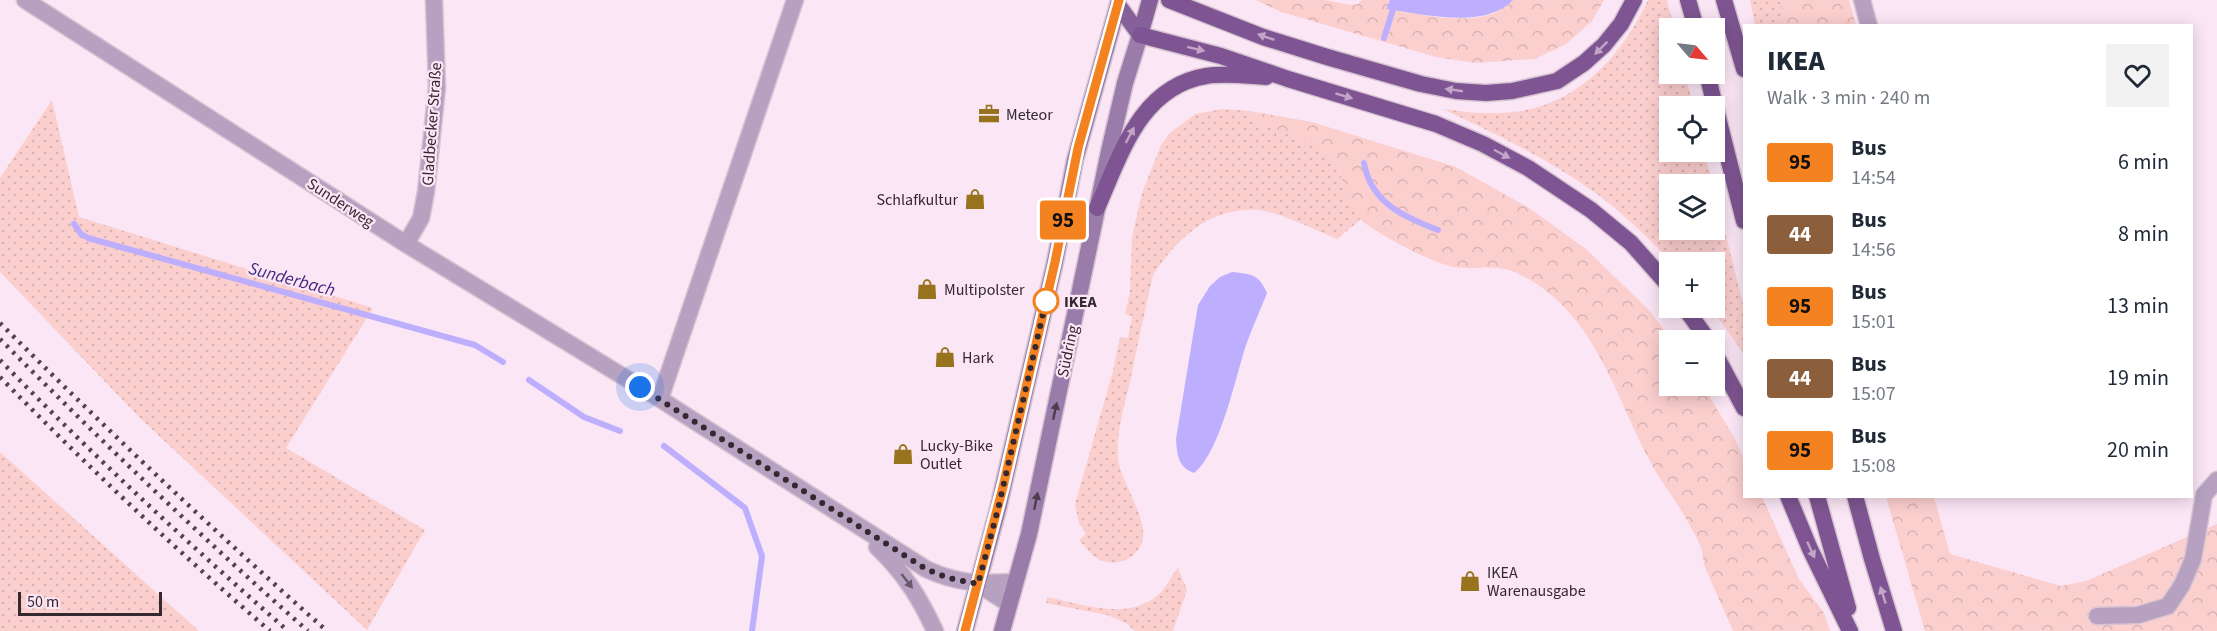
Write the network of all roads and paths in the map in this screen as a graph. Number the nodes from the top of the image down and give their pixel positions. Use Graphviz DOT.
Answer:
graph roads {
  1 [pos="26,0"];
  2 [pos="434,0"];
  3 [pos="795,0"];
  4 [pos="1150,0"];
  5 [pos="1169,0"];
  6 [pos="1634,0"];
  7 [pos="1688,0"];
  8 [pos="1724,0"];
  9 [pos="1733,0"];
  10 [pos="1862,0"];
  11 [pos="1124,2"];
  12 [pos="1693,18"];
  13 [pos="1868,24"];
  14 [pos="1140,35"];
  15 [pos="1743,60"];
  16 [pos="1743,63"];
  17 [pos="1288,79"];
  18 [pos="1710,84"];
  19 [pos="1097,208"];
  20 [pos="1743,217"];
  21 [pos="406,244"];
  22 [pos="1659,274"];
  23 [pos="1725,373"];
  24 [pos="660,399"];
  25 [pos="1743,406"];
  26 [pos="2217,480"];
  27 [pos="1789,498"];
  28 [pos="1818,498"];
  29 [pos="1857,498"];
  30 [pos="853,524"];
  31 [pos="1015,582"];
  32 [pos="978,584"];
  33 [pos="1009,604"];
  34 [pos="2097,616"];
  35 [pos="935,631"];
  36 [pos="965,631"];
  37 [pos="1002,631"];
  38 [pos="1852,631"];
  39 [pos="1894,631"];
  1 -- 21 [label="street, Sunderweg"];
  2 -- 21 [label="street, Gladbecker Straße"];
  3 -- 24 [label="street"];
  4 -- 14 [label="main road, Südring"];
  6 -- 5 [label="highway, one-way"];
  7 -- 12 [label="highway"];
  8 -- 16 [label="highway"];
  9 -- 15 [label="highway"];
  10 -- 13 [label="street"];
  11 -- 14 [label="main road, Südring"];
  11 -- 32 [label="main road, Südring"];
  14 -- 17 [label="highway, one-way"];
  14 -- 19 [label="main road, Südring"];
  19 -- 17 [label="highway, one-way"];
  17 -- 22 [label="highway, one-way"];
  18 -- 20 [label="highway"];
  31 -- 19 [label="main road, Südring, one-way"];
  21 -- 24 [label="street, Sunderweg"];
  23 -- 25 [label="highway"];
  24 -- 30 [label="street, Sunderweg"];
  26 -- 34 [label="street"];
  27 -- 38 [label="highway, one-way"];
  28 -- 38 [label="highway"];
  39 -- 29 [label="highway, one-way"];
  30 -- 32 [label="street, Sunderweg"];
  30 -- 35 [label="street, Sunderweg, one-way"];
  31 -- 32 [label="street, Sunderweg"];
  31 -- 33 [label="main road, Südring"];
  32 -- 33 [label="street"];
  32 -- 36 [label="main road, Südring"];
  33 -- 37 [label="main road, Südring"];
}
